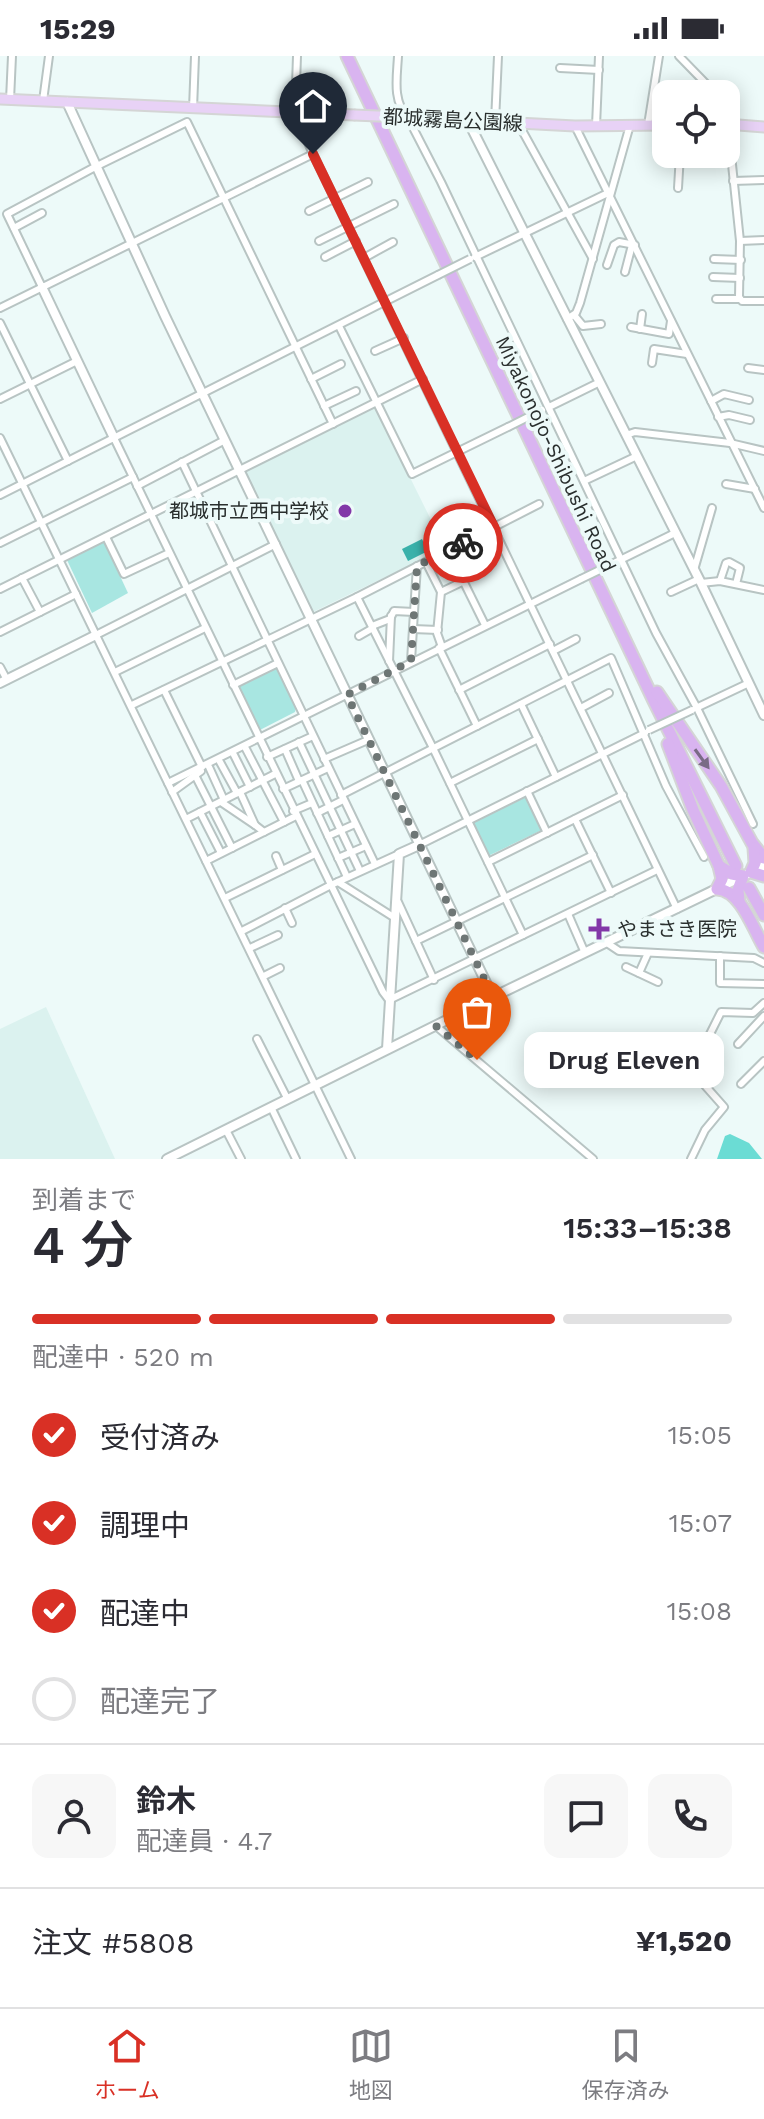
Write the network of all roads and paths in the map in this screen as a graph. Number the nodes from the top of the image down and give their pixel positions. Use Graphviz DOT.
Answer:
graph roads {
  1 [pos="12,56"];
  2 [pos="49,56"];
  3 [pos="195,56"];
  4 [pos="297,56"];
  5 [pos="347,56"];
  6 [pos="398,56"];
  7 [pos="498,56"];
  8 [pos="599,56"];
  9 [pos="659,56"];
  10 [pos="679,56"];
  11 [pos="560,68"];
  12 [pos="599,70"];
  13 [pos="702,80"];
  14 [pos="5,99"];
  15 [pos="43,101"];
  16 [pos="67,102"];
  17 [pos="181,108"];
  18 [pos="193,109"];
  19 [pos="295,113"];
  20 [pos="404,117"];
  21 [pos="468,121"];
  22 [pos="187,122"];
  23 [pos="495,122"];
  24 [pos="518,123"];
  25 [pos="630,125"];
  26 [pos="648,125"];
  27 [pos="652,125"];
  28 [pos="740,125"];
  29 [pos="575,126"];
  30 [pos="596,126"];
  31 [pos="764,127"];
  32 [pos="313,154"];
  33 [pos="95,167"];
  34 [pos="679,168"];
  35 [pos="732,168"];
  36 [pos="764,180"];
  37 [pos="733,181"];
  38 [pos="368,182"];
  39 [pos="678,188"];
  40 [pos="609,195"];
  41 [pos="224,197"];
  42 [pos="335,198"];
  43 [pos="394,204"];
  44 [pos="309,211"];
  45 [pos="42,213"];
  46 [pos="565,213"];
  47 [pos="349,226"];
  48 [pos="14,228"];
  49 [pos="525,233"];
  50 [pos="764,240"];
  51 [pos="319,241"];
  52 [pos="356,241"];
  53 [pos="740,241"];
  54 [pos="393,242"];
  55 [pos="131,243"];
  56 [pos="634,245"];
  57 [pos="325,257"];
  58 [pos="364,258"];
  59 [pos="473,258"];
  60 [pos="593,259"];
  61 [pos="714,259"];
  62 [pos="741,260"];
  63 [pos="607,265"];
  64 [pos="625,272"];
  65 [pos="713,277"];
  66 [pos="740,278"];
  67 [pos="42,287"];
  68 [pos="716,299"];
  69 [pos="740,299"];
  70 [pos="764,301"];
  71 [pos="385,303"];
  72 [pos="0,308"];
  73 [pos="642,314"];
  74 [pos="571,317"];
  75 [pos="671,321"];
  76 [pos="0,323"];
  77 [pos="601,324"];
  78 [pos="339,326"];
  79 [pos="631,327"];
  80 [pos="640,329"];
  81 [pos="404,338"];
  82 [pos="296,348"];
  83 [pos="375,351"];
  84 [pos="687,354"];
  85 [pos="77,361"];
  86 [pos="652,363"];
  87 [pos="341,364"];
  88 [pos="748,368"];
  89 [pos="764,370"];
  90 [pos="311,379"];
  91 [pos="423,379"];
  92 [pos="600,382"];
  93 [pos="30,384"];
  94 [pos="356,391"];
  95 [pos="203,394"];
  96 [pos="0,399"];
  97 [pos="749,400"];
  98 [pos="711,401"];
  99 [pos="376,402"];
  100 [pos="324,406"];
  101 [pos="546,408"];
  102 [pos="718,417"];
  103 [pos="750,420"];
  104 [pos="333,424"];
  105 [pos="626,435"];
  106 [pos="0,438"];
  107 [pos="114,438"];
  108 [pos="225,440"];
  109 [pos="730,443"];
  110 [pos="764,451"];
  111 [pos="458,452"];
  112 [pos="637,456"];
  113 [pos="68,461"];
  114 [pos="182,462"];
  115 [pos="240,469"];
  116 [pos="133,477"];
  117 [pos="584,481"];
  118 [pos="23,484"];
  119 [pos="726,484"];
  120 [pos="137,486"];
  121 [pos="755,489"];
  122 [pos="196,492"];
  123 [pos="0,495"];
  124 [pos="539,504"];
  125 [pos="712,508"];
  126 [pos="764,508"];
  127 [pos="151,515"];
  128 [pos="43,522"];
  129 [pos="494,527"];
  130 [pos="675,533"];
  131 [pos="106,537"];
  132 [pos="0,543"];
  133 [pos="276,544"];
  134 [pos="448,550"];
  135 [pos="169,553"];
  136 [pos="61,559"];
  137 [pos="618,561"];
  138 [pos="426,562"];
  139 [pos="231,566"];
  140 [pos="417,566"];
  141 [pos="698,577"];
  142 [pos="22,578"];
  143 [pos="464,581"];
  144 [pos="720,581"];
  145 [pos="736,584"];
  146 [pos="185,588"];
  147 [pos="0,589"];
  148 [pos="764,590"];
  149 [pos="441,592"];
  150 [pos="671,592"];
  151 [pos="76,594"];
  152 [pos="357,597"];
  153 [pos="604,597"];
  154 [pos="530,604"];
  155 [pos="40,612"];
  156 [pos="414,612"];
  157 [pos="391,616"];
  158 [pos="310,619"];
  159 [pos="485,625"];
  160 [pos="372,627"];
  161 [pos="205,628"];
  162 [pos="413,629"];
  163 [pos="438,630"];
  164 [pos="0,632"];
  165 [pos="96,635"];
  166 [pos="359,636"];
  167 [pos="576,639"];
  168 [pos="267,640"];
  169 [pos="441,647"];
  170 [pos="551,648"];
  171 [pos="221,661"];
  172 [pos="411,661"];
  173 [pos="389,662"];
  174 [pos="278,663"];
  175 [pos="0,667"];
  176 [pos="393,670"];
  177 [pos="115,672"];
  178 [pos="567,680"];
  179 [pos="3,682"];
  180 [pos="749,683"];
  181 [pos="233,685"];
  182 [pos="164,690"];
  183 [pos="459,690"];
  184 [pos="609,693"];
  185 [pos="347,695"];
  186 [pos="761,700"];
  187 [pos="521,704"];
  188 [pos="132,705"];
  189 [pos="581,708"];
  190 [pos="694,709"];
  191 [pos="764,715"];
  192 [pos="304,716"];
  193 [pos="477,726"];
  194 [pos="646,732"];
  195 [pos="313,736"];
  196 [pos="538,739"];
  197 [pos="368,740"];
  198 [pos="258,742"];
  199 [pos="299,742"];
  200 [pos="433,748"];
  201 [pos="246,749"];
  202 [pos="285,749"];
  203 [pos="603,753"];
  204 [pos="234,755"];
  205 [pos="267,757"];
  206 [pos="324,759"];
  207 [pos="220,762"];
  208 [pos="205,767"];
  209 [pos="328,768"];
  210 [pos="384,773"];
  211 [pos="275,774"];
  212 [pos="195,775"];
  213 [pos="314,775"];
  214 [pos="556,777"];
  215 [pos="262,781"];
  216 [pos="301,781"];
  217 [pos="168,783"];
  218 [pos="450,783"];
  219 [pos="250,787"];
  220 [pos="283,789"];
  221 [pos="527,791"];
  222 [pos="172,792"];
  223 [pos="239,793"];
  224 [pos="623,795"];
  225 [pos="342,798"];
  226 [pos="222,801"];
  227 [pos="312,803"];
  228 [pos="212,806"];
  229 [pos="330,807"];
  230 [pos="200,812"];
  231 [pos="317,813"];
  232 [pos="295,814"];
  233 [pos="186,819"];
  234 [pos="575,819"];
  235 [pos="468,820"];
  236 [pos="284,822"];
  237 [pos="355,824"];
  238 [pos="753,824"];
  239 [pos="255,825"];
  240 [pos="341,830"];
  241 [pos="264,832"];
  242 [pos="547,833"];
  243 [pos="328,837"];
  244 [pos="752,843"];
  245 [pos="310,845"];
  246 [pos="419,845"];
  247 [pos="366,846"];
  248 [pos="232,848"];
  249 [pos="351,852"];
  250 [pos="221,853"];
  251 [pos="315,854"];
  252 [pos="399,854"];
  253 [pos="593,855"];
  254 [pos="276,856"];
  255 [pos="704,857"];
  256 [pos="338,858"];
  257 [pos="764,858"];
  258 [pos="206,861"];
  259 [pos="488,862"];
  260 [pos="375,864"];
  261 [pos="719,866"];
  262 [pos="764,866"];
  263 [pos="282,870"];
  264 [pos="657,870"];
  265 [pos="360,871"];
  266 [pos="743,871"];
  267 [pos="764,876"];
  268 [pos="347,877"];
  269 [pos="334,883"];
  270 [pos="749,888"];
  271 [pos="717,889"];
  272 [pos="611,893"];
  273 [pos="225,898"];
  274 [pos="397,899"];
  275 [pos="506,899"];
  276 [pos="739,902"];
  277 [pos="285,908"];
  278 [pos="677,909"];
  279 [pos="568,914"];
  280 [pos="764,915"];
  281 [pos="395,918"];
  282 [pos="455,922"];
  283 [pos="292,923"];
  284 [pos="242,931"];
  285 [pos="278,935"];
  286 [pos="523,935"];
  287 [pos="416,941"];
  288 [pos="607,943"];
  289 [pos="764,947"];
  290 [pos="250,948"];
  291 [pos="585,953"];
  292 [pos="648,953"];
  293 [pos="720,956"];
  294 [pos="474,960"];
  295 [pos="764,963"];
  296 [pos="626,967"];
  297 [pos="280,968"];
  298 [pos="639,973"];
  299 [pos="264,976"];
  300 [pos="434,980"];
  301 [pos="658,982"];
  302 [pos="764,984"];
  303 [pos="493,997"];
  304 [pos="389,1000"];
  305 [pos="764,1004"];
  306 [pos="764,1016"];
  307 [pos="436,1026"];
  308 [pos="257,1039"];
  309 [pos="738,1044"];
  310 [pos="387,1049"];
  311 [pos="764,1061"];
  312 [pos="314,1084"];
  313 [pos="741,1084"];
  314 [pos="287,1098"];
  315 [pos="271,1107"];
  316 [pos="226,1130"];
  317 [pos="167,1159"];
  318 [pos="241,1159"];
  319 [pos="296,1159"];
  320 [pos="351,1159"];
  321 [pos="593,1159"];
  322 [pos="691,1159"];
  1 -- 14 [label="street"];
  2 -- 15 [label="street"];
  3 -- 18 [label="street"];
  4 -- 19 [label="street"];
  5 -- 153 [label="highway, Miyakonojo-Shibushi Road"];
  6 -- 20 [label="street"];
  7 -- 23 [label="street"];
  8 -- 12 [label="street"];
  9 -- 26 [label="street"];
  10 -- 13 [label="street"];
  11 -- 12 [label="street"];
  12 -- 30 [label="street"];
  14 -- 15 [label="main road, 都城霧島公園線"];
  15 -- 16 [label="main road, 都城霧島公園線"];
  16 -- 17 [label="main road, 都城霧島公園線"];
  16 -- 33 [label="street"];
  17 -- 18 [label="main road, 都城霧島公園線"];
  17 -- 22 [label="street"];
  18 -- 19 [label="main road, 都城霧島公園線"];
  19 -- 20 [label="main road, 都城霧島公園線, bridge"];
  19 -- 32 [label="street"];
  20 -- 21 [label="main road, 都城霧島公園線"];
  20 -- 59 [label="street"];
  21 -- 23 [label="main road, 都城霧島公園線"];
  21 -- 49 [label="street"];
  22 -- 33 [label="street"];
  22 -- 41 [label="street"];
  23 -- 24 [label="main road, 都城霧島公園線"];
  24 -- 29 [label="main road, 都城霧島公園線"];
  24 -- 46 [label="street"];
  25 -- 26 [label="main road, 都城霧島公園線"];
  25 -- 30 [label="main road, 都城霧島公園線"];
  25 -- 40 [label="street"];
  26 -- 27 [label="main road, 都城霧島公園線"];
  28 -- 31 [label="main road"];
  29 -- 30 [label="main road, 都城霧島公園線"];
  29 -- 40 [label="street"];
  32 -- 41 [label="street"];
  32 -- 42 [label="street"];
  33 -- 48 [label="street"];
  33 -- 55 [label="street"];
  34 -- 39 [label="street"];
  35 -- 37 [label="street"];
  36 -- 37 [label="street"];
  37 -- 53 [label="street"];
  38 -- 42 [label="street"];
  40 -- 46 [label="street"];
  40 -- 56 [label="street"];
  40 -- 60 [label="street"];
  41 -- 55 [label="street"];
  41 -- 82 [label="street"];
  42 -- 44 [label="street"];
  42 -- 47 [label="street"];
  43 -- 47 [label="street"];
  45 -- 48 [label="street"];
  46 -- 49 [label="street"];
  46 -- 60 [label="street"];
  47 -- 51 [label="street"];
  47 -- 52 [label="street"];
  48 -- 67 [label="street"];
  49 -- 59 [label="street"];
  49 -- 74 [label="street"];
  50 -- 53 [label="street"];
  52 -- 57 [label="street"];
  52 -- 58 [label="street"];
  53 -- 62 [label="street"];
  54 -- 58 [label="street"];
  55 -- 67 [label="street"];
  55 -- 95 [label="street"];
  56 -- 63 [label="street"];
  56 -- 64 [label="street"];
  56 -- 75 [label="street"];
  58 -- 71 [label="street"];
  59 -- 71 [label="street, bridge"];
  59 -- 101 [label="street"];
  60 -- 74 [label="street"];
  61 -- 62 [label="street"];
  62 -- 66 [label="street"];
  65 -- 66 [label="street"];
  66 -- 69 [label="street"];
  67 -- 72 [label="street"];
  67 -- 85 [label="street"];
  68 -- 69 [label="street"];
  69 -- 70 [label="street"];
  71 -- 78 [label="street"];
  71 -- 81 [label="street"];
  73 -- 80 [label="street"];
  74 -- 77 [label="street"];
  74 -- 92 [label="street"];
  75 -- 80 [label="street"];
  75 -- 84 [label="street"];
  76 -- 93 [label="street"];
  78 -- 82 [label="street"];
  78 -- 99 [label="street"];
  79 -- 80 [label="street"];
  81 -- 83 [label="street"];
  81 -- 91 [label="street"];
  82 -- 90 [label="street"];
  82 -- 95 [label="street"];
  84 -- 86 [label="street"];
  84 -- 98 [label="street"];
  85 -- 93 [label="street"];
  85 -- 107 [label="street"];
  87 -- 90 [label="street"];
  88 -- 89 [label="street"];
  90 -- 100 [label="street"];
  91 -- 99 [label="street"];
  91 -- 111 [label="street"];
  92 -- 101 [label="street"];
  92 -- 105 [label="street"];
  93 -- 96 [label="street"];
  93 -- 113 [label="street"];
  94 -- 100 [label="street"];
  95 -- 107 [label="street"];
  95 -- 108 [label="street"];
  97 -- 98 [label="street"];
  98 -- 102 [label="street"];
  99 -- 104 [label="street"];
  99 -- 111 [label="street"];
  100 -- 104 [label="street"];
  101 -- 111 [label="street, bridge"];
  101 -- 117 [label="street"];
  102 -- 103 [label="street"];
  102 -- 109 [label="street"];
  104 -- 115 [label="street"];
  105 -- 109 [label="street"];
  105 -- 112 [label="street"];
  106 -- 118 [label="street"];
  107 -- 113 [label="street"];
  107 -- 116 [label="street"];
  108 -- 114 [label="street"];
  108 -- 115 [label="street"];
  109 -- 110 [label="street"];
  109 -- 121 [label="street"];
  111 -- 129 [label="street"];
  112 -- 117 [label="street"];
  112 -- 130 [label="street"];
  113 -- 118 [label="street"];
  114 -- 120 [label="street"];
  114 -- 122 [label="street"];
  115 -- 122 [label="street"];
  115 -- 133 [label="street"];
  116 -- 120 [label="street"];
  116 -- 128 [label="street"];
  117 -- 137 [label="street"];
  118 -- 123 [label="street"];
  118 -- 128 [label="street"];
  119 -- 121 [label="street"];
  120 -- 127 [label="street"];
  121 -- 126 [label="street"];
  122 -- 127 [label="street"];
  122 -- 139 [label="street"];
  124 -- 129 [label="street"];
  125 -- 141 [label="street"];
  127 -- 131 [label="street"];
  127 -- 135 [label="street"];
  128 -- 132 [label="street"];
  128 -- 136 [label="street"];
  129 -- 134 [label="street"];
  129 -- 154 [label="street"];
  130 -- 137 [label="street"];
  130 -- 141 [label="street"];
  131 -- 135 [label="street"];
  131 -- 136 [label="street"];
  133 -- 139 [label="street"];
  133 -- 158 [label="street"];
  134 -- 138 [label="street"];
  134 -- 143 [label="street"];
  135 -- 146 [label="street"];
  136 -- 142 [label="street"];
  136 -- 151 [label="street"];
  137 -- 154 [label="street, bridge"];
  137 -- 190 [label="street"];
  138 -- 140 [label="street"];
  138 -- 149 [label="street"];
  139 -- 146 [label="street"];
  139 -- 168 [label="street"];
  140 -- 152 [label="street"];
  140 -- 156 [label="street"];
  141 -- 144 [label="street"];
  141 -- 150 [label="street"];
  141 -- 180 [label="street"];
  142 -- 147 [label="street"];
  142 -- 155 [label="street"];
  143 -- 149 [label="street"];
  143 -- 159 [label="street"];
  144 -- 145 [label="street"];
  144 -- 145 [label="street"];
  145 -- 148 [label="street"];
  146 -- 161 [label="street"];
  146 -- 165 [label="street"];
  149 -- 163 [label="street"];
  151 -- 155 [label="street"];
  151 -- 165 [label="street"];
  152 -- 158 [label="street"];
  152 -- 160 [label="street"];
  153 -- 244 [label="highway, one-way"];
  153 -- 261 [label="highway"];
  153 -- 266 [label="highway, Miyakonojo-Shibushi Road"];
  154 -- 159 [label="street"];
  154 -- 170 [label="street"];
  155 -- 164 [label="street"];
  156 -- 157 [label="street"];
  156 -- 162 [label="street"];
  157 -- 160 [label="street"];
  157 -- 173 [label="street"];
  158 -- 168 [label="street"];
  158 -- 185 [label="street"];
  159 -- 169 [label="street"];
  160 -- 166 [label="street"];
  160 -- 173 [label="street"];
  161 -- 171 [label="street"];
  161 -- 177 [label="street"];
  162 -- 163 [label="street"];
  162 -- 172 [label="street"];
  163 -- 169 [label="street"];
  165 -- 177 [label="street"];
  165 -- 179 [label="street"];
  167 -- 170 [label="street"];
  168 -- 171 [label="street"];
  168 -- 174 [label="street"];
  169 -- 172 [label="street"];
  169 -- 183 [label="street"];
  170 -- 178 [label="street"];
  170 -- 183 [label="street"];
  171 -- 181 [label="street"];
  171 -- 182 [label="street"];
  172 -- 176 [label="street"];
  173 -- 176 [label="street"];
  174 -- 181 [label="street"];
  174 -- 192 [label="street"];
  175 -- 179 [label="street"];
  176 -- 185 [label="street"];
  176 -- 200 [label="street"];
  177 -- 188 [label="street"];
  178 -- 187 [label="street"];
  178 -- 189 [label="street"];
  178 -- 194 [label="street"];
  180 -- 186 [label="street"];
  180 -- 190 [label="street"];
  181 -- 198 [label="street"];
  182 -- 188 [label="street"];
  182 -- 208 [label="street"];
  183 -- 193 [label="street"];
  184 -- 189 [label="street"];
  185 -- 192 [label="street"];
  185 -- 197 [label="street"];
  186 -- 191 [label="street"];
  187 -- 193 [label="street"];
  187 -- 196 [label="street"];
  188 -- 217 [label="street"];
  189 -- 203 [label="street"];
  190 -- 194 [label="street, bridge"];
  190 -- 238 [label="street"];
  192 -- 195 [label="street"];
  192 -- 198 [label="street"];
  193 -- 200 [label="street"];
  194 -- 203 [label="street"];
  194 -- 255 [label="street"];
  195 -- 199 [label="street"];
  195 -- 206 [label="street"];
  196 -- 214 [label="street"];
  196 -- 218 [label="street"];
  197 -- 206 [label="street"];
  197 -- 210 [label="street"];
  198 -- 201 [label="street"];
  198 -- 205 [label="street"];
  198 -- 208 [label="street"];
  199 -- 202 [label="street"];
  199 -- 213 [label="street"];
  200 -- 210 [label="street"];
  200 -- 218 [label="street"];
  201 -- 204 [label="street"];
  201 -- 215 [label="street"];
  202 -- 205 [label="street"];
  202 -- 216 [label="street"];
  203 -- 214 [label="street"];
  203 -- 224 [label="street"];
  204 -- 207 [label="street"];
  204 -- 219 [label="street"];
  205 -- 211 [label="street"];
  206 -- 209 [label="street"];
  207 -- 208 [label="street"];
  207 -- 223 [label="street"];
  208 -- 212 [label="street"];
  208 -- 217 [label="street"];
  208 -- 226 [label="street"];
  209 -- 213 [label="street"];
  209 -- 225 [label="street"];
  210 -- 225 [label="street"];
  210 -- 246 [label="street"];
  211 -- 215 [label="street"];
  211 -- 220 [label="street"];
  212 -- 222 [label="street"];
  212 -- 228 [label="street"];
  213 -- 216 [label="street"];
  213 -- 229 [label="street"];
  214 -- 221 [label="street"];
  215 -- 219 [label="street"];
  215 -- 236 [label="street"];
  216 -- 220 [label="street"];
  216 -- 227 [label="street"];
  217 -- 222 [label="street"];
  218 -- 235 [label="street"];
  219 -- 223 [label="street"];
  220 -- 232 [label="street"];
  221 -- 235 [label="street"];
  221 -- 242 [label="street"];
  222 -- 233 [label="street"];
  223 -- 226 [label="street"];
  223 -- 239 [label="street"];
  224 -- 234 [label="street"];
  224 -- 264 [label="street"];
  225 -- 229 [label="street"];
  225 -- 237 [label="street"];
  226 -- 228 [label="street"];
  226 -- 239 [label="street"];
  227 -- 231 [label="street"];
  227 -- 232 [label="street"];
  228 -- 230 [label="street"];
  228 -- 248 [label="street"];
  229 -- 231 [label="street"];
  229 -- 240 [label="street"];
  230 -- 233 [label="street"];
  230 -- 250 [label="street"];
  231 -- 243 [label="street"];
  232 -- 236 [label="street"];
  232 -- 245 [label="street"];
  233 -- 258 [label="street"];
  234 -- 242 [label="street"];
  234 -- 253 [label="street"];
  235 -- 246 [label="street"];
  235 -- 259 [label="street"];
  236 -- 241 [label="street"];
  237 -- 240 [label="street"];
  237 -- 247 [label="street"];
  239 -- 241 [label="street"];
  240 -- 243 [label="street"];
  240 -- 249 [label="street"];
  241 -- 248 [label="street"];
  242 -- 259 [label="street"];
  243 -- 245 [label="street"];
  243 -- 256 [label="street"];
  244 -- 257 [label="highway"];
  244 -- 266 [label="highway"];
  245 -- 251 [label="street"];
  246 -- 252 [label="street"];
  246 -- 282 [label="street"];
  247 -- 249 [label="street"];
  247 -- 260 [label="street"];
  248 -- 250 [label="street"];
  249 -- 256 [label="street"];
  249 -- 265 [label="street"];
  250 -- 258 [label="street"];
  251 -- 263 [label="street"];
  251 -- 269 [label="street"];
  252 -- 260 [label="street"];
  252 -- 274 [label="street"];
  253 -- 272 [label="street"];
  253 -- 275 [label="street"];
  254 -- 263 [label="street"];
  256 -- 268 [label="street"];
  258 -- 273 [label="street"];
  259 -- 275 [label="street"];
  260 -- 265 [label="street"];
  261 -- 266 [label="highway"];
  261 -- 271 [label="highway"];
  262 -- 266 [label="street"];
  263 -- 273 [label="street"];
  264 -- 272 [label="street"];
  264 -- 278 [label="street"];
  265 -- 268 [label="street"];
  266 -- 267 [label="highway"];
  266 -- 271 [label="street"];
  266 -- 276 [label="highway"];
  268 -- 269 [label="street"];
  269 -- 277 [label="street"];
  269 -- 281 [label="street"];
  269 -- 304 [label="street"];
  270 -- 280 [label="highway"];
  271 -- 276 [label="highway"];
  271 -- 278 [label="street"];
  272 -- 279 [label="street"];
  273 -- 284 [label="street"];
  274 -- 281 [label="street"];
  274 -- 287 [label="street"];
  275 -- 282 [label="street"];
  275 -- 286 [label="street"];
  276 -- 289 [label="highway"];
  277 -- 283 [label="street"];
  277 -- 284 [label="street"];
  278 -- 288 [label="street"];
  279 -- 286 [label="street"];
  279 -- 291 [label="street"];
  281 -- 304 [label="street"];
  282 -- 287 [label="street"];
  282 -- 294 [label="street"];
  284 -- 290 [label="street"];
  285 -- 290 [label="street"];
  286 -- 294 [label="street"];
  287 -- 300 [label="street"];
  288 -- 291 [label="street"];
  288 -- 292 [label="street"];
  290 -- 299 [label="street"];
  291 -- 303 [label="street"];
  292 -- 293 [label="street"];
  292 -- 298 [label="street"];
  293 -- 295 [label="street"];
  293 -- 302 [label="street"];
  294 -- 300 [label="street"];
  294 -- 303 [label="street"];
  296 -- 298 [label="street"];
  297 -- 299 [label="street"];
  298 -- 301 [label="street"];
  299 -- 312 [label="street"];
  300 -- 304 [label="street"];
  303 -- 307 [label="street"];
  304 -- 310 [label="street"];
  305 -- 322 [label="street"];
  306 -- 309 [label="street"];
  307 -- 310 [label="street"];
  307 -- 321 [label="street"];
  308 -- 314 [label="street"];
  310 -- 312 [label="street"];
  311 -- 313 [label="street"];
  312 -- 314 [label="street"];
  312 -- 320 [label="street"];
  314 -- 315 [label="street"];
  315 -- 316 [label="street"];
  315 -- 319 [label="street"];
  316 -- 317 [label="street"];
  316 -- 318 [label="street"];
}
